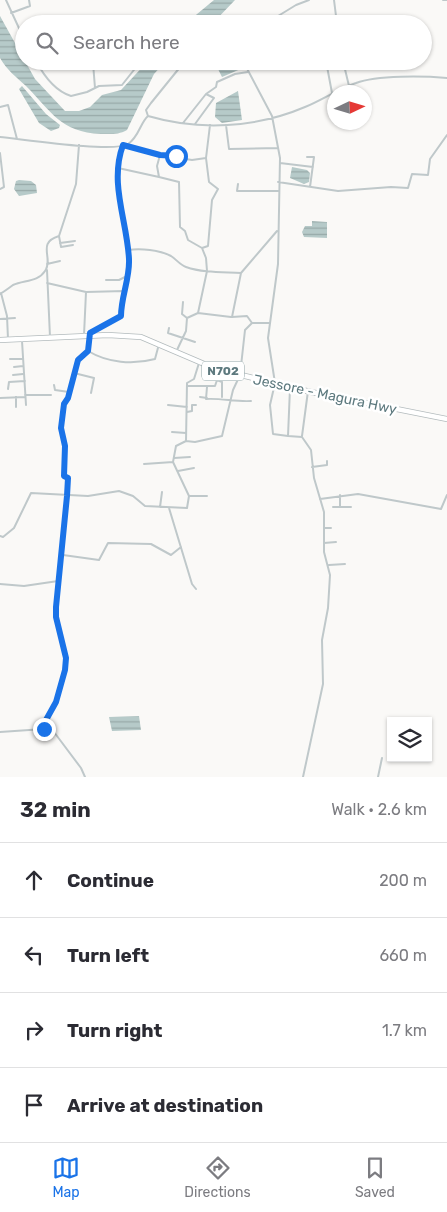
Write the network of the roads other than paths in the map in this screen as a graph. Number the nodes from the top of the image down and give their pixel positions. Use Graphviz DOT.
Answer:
graph roads {
  1 [pos="6,0"];
  2 [pos="29,0"];
  3 [pos="309,0"];
  4 [pos="334,0"];
  5 [pos="443,0"];
  6 [pos="447,0"];
  7 [pos="11,13"];
  8 [pos="279,15"];
  9 [pos="336,15"];
  10 [pos="15,21"];
  11 [pos="42,70"];
  12 [pos="94,70"];
  13 [pos="134,70"];
  14 [pos="178,70"];
  15 [pos="328,70"];
  16 [pos="345,70"];
  17 [pos="248,72"];
  18 [pos="447,78"];
  19 [pos="330,85"];
  20 [pos="349,85"];
  21 [pos="352,85"];
  22 [pos="95,88"];
  23 [pos="206,94"];
  24 [pos="327,96"];
  25 [pos="0,107"];
  26 [pos="148,116"];
  27 [pos="272,116"];
  28 [pos="183,123"];
  29 [pos="195,124"];
  30 [pos="226,125"];
  31 [pos="210,126"];
  32 [pos="447,134"];
  33 [pos="0,137"];
  34 [pos="17,139"];
  35 [pos="79,145"];
  36 [pos="123,145"];
  37 [pos="278,148"];
  38 [pos="0,152"];
  39 [pos="160,155"];
  40 [pos="307,156"];
  41 [pos="206,158"];
  42 [pos="280,163"];
  43 [pos="313,167"];
  44 [pos="117,168"];
  45 [pos="159,177"];
  46 [pos="278,182"];
  47 [pos="238,184"];
  48 [pos="310,188"];
  49 [pos="0,190"];
  50 [pos="278,191"];
  51 [pos="277,231"];
  52 [pos="59,236"];
  53 [pos="76,241"];
  54 [pos="60,243"];
  55 [pos="73,245"];
  56 [pos="202,248"];
  57 [pos="128,250"];
  58 [pos="60,261"];
  59 [pos="47,264"];
  60 [pos="47,270"];
  61 [pos="208,271"];
  62 [pos="241,273"];
  63 [pos="127,276"];
  64 [pos="106,280"];
  65 [pos="47,283"];
  66 [pos="124,291"];
  67 [pos="86,292"];
  68 [pos="0,293"];
  69 [pos="183,302"];
  70 [pos="198,313"];
  71 [pos="232,317"];
  72 [pos="7,318"];
  73 [pos="15,318"];
  74 [pos="187,318"];
  75 [pos="0,319"];
  76 [pos="252,323"];
  77 [pos="270,323"];
  78 [pos="169,328"];
  79 [pos="84,336"];
  80 [pos="91,336"];
  81 [pos="50,338"];
  82 [pos="182,338"];
  83 [pos="8,339"];
  84 [pos="22,339"];
  85 [pos="0,340"];
  86 [pos="195,342"];
  87 [pos="159,344"];
  88 [pos="88,351"];
  89 [pos="176,352"];
  90 [pos="22,358"];
  91 [pos="10,359"];
  92 [pos="199,363"];
  93 [pos="23,366"];
  94 [pos="14,367"];
  95 [pos="74,373"];
  96 [pos="23,374"];
  97 [pos="12,375"];
  98 [pos="240,375"];
  99 [pos="25,381"];
  100 [pos="275,383"];
  101 [pos="54,385"];
  102 [pos="187,386"];
  103 [pos="290,386"];
  104 [pos="207,387"];
  105 [pos="8,389"];
  106 [pos="308,391"];
  107 [pos="69,392"];
  108 [pos="91,393"];
  109 [pos="52,395"];
  110 [pos="25,396"];
  111 [pos="16,397"];
  112 [pos="0,398"];
  113 [pos="200,398"];
  114 [pos="206,398"];
  115 [pos="222,398"];
  116 [pos="251,401"];
  117 [pos="230,402"];
  118 [pos="196,404"];
  119 [pos="26,405"];
  120 [pos="168,405"];
  121 [pos="16,407"];
  122 [pos="187,407"];
  123 [pos="187,412"];
  124 [pos="447,419"];
  125 [pos="172,432"];
  126 [pos="186,433"];
  127 [pos="288,436"];
  128 [pos="302,437"];
  129 [pos="186,441"];
  130 [pos="190,457"];
  131 [pos="174,458"];
  132 [pos="327,461"];
  133 [pos="173,462"];
  134 [pos="144,464"];
  135 [pos="312,467"];
  136 [pos="194,468"];
  137 [pos="178,471"];
  138 [pos="162,492"];
  139 [pos="340,495"];
  140 [pos="447,495"];
  141 [pos="67,496"];
  142 [pos="189,496"];
  143 [pos="207,496"];
  144 [pos="319,500"];
  145 [pos="332,507"];
  146 [pos="340,507"];
  147 [pos="351,507"];
  148 [pos="160,508"];
  149 [pos="169,508"];
  150 [pos="324,528"];
  151 [pos="331,528"];
  152 [pos="0,536"];
  153 [pos="336,542"];
  154 [pos="324,543"];
  155 [pos="181,546"];
  156 [pos="62,555"];
  157 [pos="345,564"];
  158 [pos="329,565"];
  159 [pos="58,581"];
  160 [pos="0,584"];
  161 [pos="196,589"];
  162 [pos="41,729"];
  163 [pos="0,732"];
  164 [pos="382,758"];
  165 [pos="85,777"];
  166 [pos="304,777"];
  167 [pos="378,777"];
  1 -- 7 [label="street"];
  2 -- 7 [label="street"];
  3 -- 8 [label="street"];
  4 -- 9 [label="street"];
  5 -- 6 [label="street"];
  7 -- 10 [label="street"];
  11 -- 22 [label="street"];
  12 -- 22 [label="street"];
  13 -- 22 [label="street"];
  14 -- 26 [label="street"];
  15 -- 19 [label="street"];
  16 -- 20 [label="street"];
  17 -- 23 [label="street"];
  17 -- 27 [label="street"];
  18 -- 21 [label="street"];
  23 -- 28 [label="street"];
  23 -- 29 [label="street"];
  24 -- 27 [label="street"];
  25 -- 34 [label="street"];
  26 -- 28 [label="street"];
  26 -- 36 [label="street"];
  27 -- 30 [label="street"];
  27 -- 37 [label="street"];
  28 -- 29 [label="street"];
  29 -- 31 [label="street"];
  30 -- 31 [label="street"];
  30 -- 37 [label="street"];
  31 -- 41 [label="street"];
  32 -- 48 [label="street"];
  33 -- 34 [label="street"];
  34 -- 35 [label="street"];
  35 -- 36 [label="street"];
  35 -- 52 [label="street"];
  36 -- 39 [label="street"];
  36 -- 44 [label="street"];
  37 -- 42 [label="street"];
  38 -- 49 [label="street"];
  39 -- 41 [label="street"];
  39 -- 45 [label="street"];
  40 -- 43 [label="street"];
  41 -- 56 [label="street"];
  42 -- 43 [label="street"];
  42 -- 46 [label="street"];
  43 -- 48 [label="street"];
  44 -- 45 [label="street"];
  44 -- 57 [label="street"];
  45 -- 56 [label="street"];
  46 -- 48 [label="street"];
  46 -- 50 [label="street"];
  47 -- 50 [label="street"];
  50 -- 51 [label="street"];
  51 -- 62 [label="street"];
  51 -- 77 [label="street"];
  52 -- 54 [label="street"];
  52 -- 59 [label="street"];
  53 -- 54 [label="street"];
  54 -- 55 [label="street"];
  56 -- 61 [label="street"];
  57 -- 61 [label="street"];
  57 -- 63 [label="street"];
  58 -- 59 [label="street"];
  59 -- 60 [label="street"];
  60 -- 65 [label="street"];
  60 -- 68 [label="street"];
  61 -- 62 [label="street"];
  61 -- 70 [label="street"];
  62 -- 71 [label="street"];
  63 -- 64 [label="street"];
  63 -- 66 [label="street"];
  65 -- 67 [label="street"];
  65 -- 81 [label="street"];
  66 -- 67 [label="street"];
  66 -- 80 [label="street"];
  67 -- 79 [label="street"];
  68 -- 72 [label="street"];
  69 -- 74 [label="street"];
  70 -- 71 [label="street"];
  70 -- 74 [label="street"];
  71 -- 76 [label="street"];
  72 -- 73 [label="street"];
  72 -- 75 [label="street"];
  72 -- 83 [label="street"];
  74 -- 82 [label="street"];
  76 -- 77 [label="street"];
  76 -- 98 [label="street"];
  77 -- 100 [label="street"];
  78 -- 82 [label="street"];
  79 -- 80 [label="highway, Jessore - Magura Hwy / N702"];
  79 -- 81 [label="highway, Jessore - Magura Hwy / N702"];
  80 -- 87 [label="highway, Jessore - Magura Hwy / N702"];
  80 -- 88 [label="street"];
  81 -- 84 [label="highway, Jessore - Magura Hwy / N702"];
  82 -- 86 [label="street"];
  82 -- 89 [label="street"];
  83 -- 84 [label="highway, Jessore - Magura Hwy / N702"];
  83 -- 85 [label="highway, Jessore - Magura Hwy / N702"];
  84 -- 90 [label="street"];
  87 -- 88 [label="street"];
  87 -- 89 [label="highway, Jessore - Magura Hwy / N702"];
  88 -- 95 [label="street"];
  89 -- 92 [label="highway, Jessore - Magura Hwy / N702"];
  90 -- 91 [label="street"];
  90 -- 93 [label="street"];
  92 -- 98 [label="highway, Jessore - Magura Hwy / N702"];
  92 -- 102 [label="street"];
  93 -- 94 [label="street"];
  93 -- 96 [label="street"];
  95 -- 107 [label="street"];
  95 -- 108 [label="street"];
  96 -- 97 [label="street"];
  96 -- 99 [label="street"];
  98 -- 100 [label="highway, Jessore - Magura Hwy / N702"];
  98 -- 117 [label="street"];
  99 -- 105 [label="street"];
  99 -- 110 [label="street"];
  100 -- 103 [label="highway, Jessore - Magura Hwy / N702"];
  100 -- 127 [label="street"];
  101 -- 107 [label="street"];
  102 -- 104 [label="street"];
  102 -- 122 [label="street"];
  103 -- 106 [label="highway, Jessore - Magura Hwy / N702"];
  103 -- 127 [label="street"];
  104 -- 114 [label="street"];
  104 -- 115 [label="street"];
  106 -- 124 [label="highway, Jessore - Magura Hwy / N702"];
  106 -- 128 [label="street"];
  107 -- 141 [label="street"];
  109 -- 110 [label="street"];
  110 -- 111 [label="street"];
  110 -- 119 [label="street"];
  111 -- 112 [label="street"];
  111 -- 121 [label="street"];
  113 -- 114 [label="street"];
  114 -- 115 [label="street"];
  115 -- 117 [label="street"];
  116 -- 117 [label="street"];
  117 -- 129 [label="street"];
  118 -- 123 [label="street"];
  120 -- 122 [label="street"];
  122 -- 123 [label="street"];
  123 -- 126 [label="street"];
  125 -- 126 [label="street"];
  126 -- 129 [label="street"];
  127 -- 128 [label="street"];
  128 -- 135 [label="street"];
  129 -- 131 [label="street"];
  130 -- 131 [label="street"];
  131 -- 133 [label="street"];
  132 -- 135 [label="street"];
  133 -- 134 [label="street"];
  133 -- 137 [label="street"];
  135 -- 144 [label="street"];
  136 -- 137 [label="street"];
  137 -- 142 [label="street"];
  138 -- 148 [label="street"];
  139 -- 140 [label="street"];
  139 -- 144 [label="street"];
  139 -- 146 [label="street"];
  141 -- 148 [label="street"];
  141 -- 152 [label="street"];
  141 -- 156 [label="street"];
  142 -- 143 [label="street"];
  142 -- 149 [label="street"];
  144 -- 150 [label="street"];
  145 -- 146 [label="street"];
  146 -- 147 [label="street"];
  148 -- 149 [label="street"];
  149 -- 155 [label="street"];
  150 -- 151 [label="street"];
  150 -- 154 [label="street"];
  153 -- 154 [label="street"];
  154 -- 158 [label="street"];
  155 -- 156 [label="street"];
  155 -- 161 [label="street"];
  156 -- 159 [label="street"];
  157 -- 158 [label="street"];
  158 -- 166 [label="street"];
  159 -- 160 [label="street"];
  159 -- 162 [label="street"];
  162 -- 163 [label="street"];
  162 -- 165 [label="street"];
  164 -- 167 [label="street"];
}
